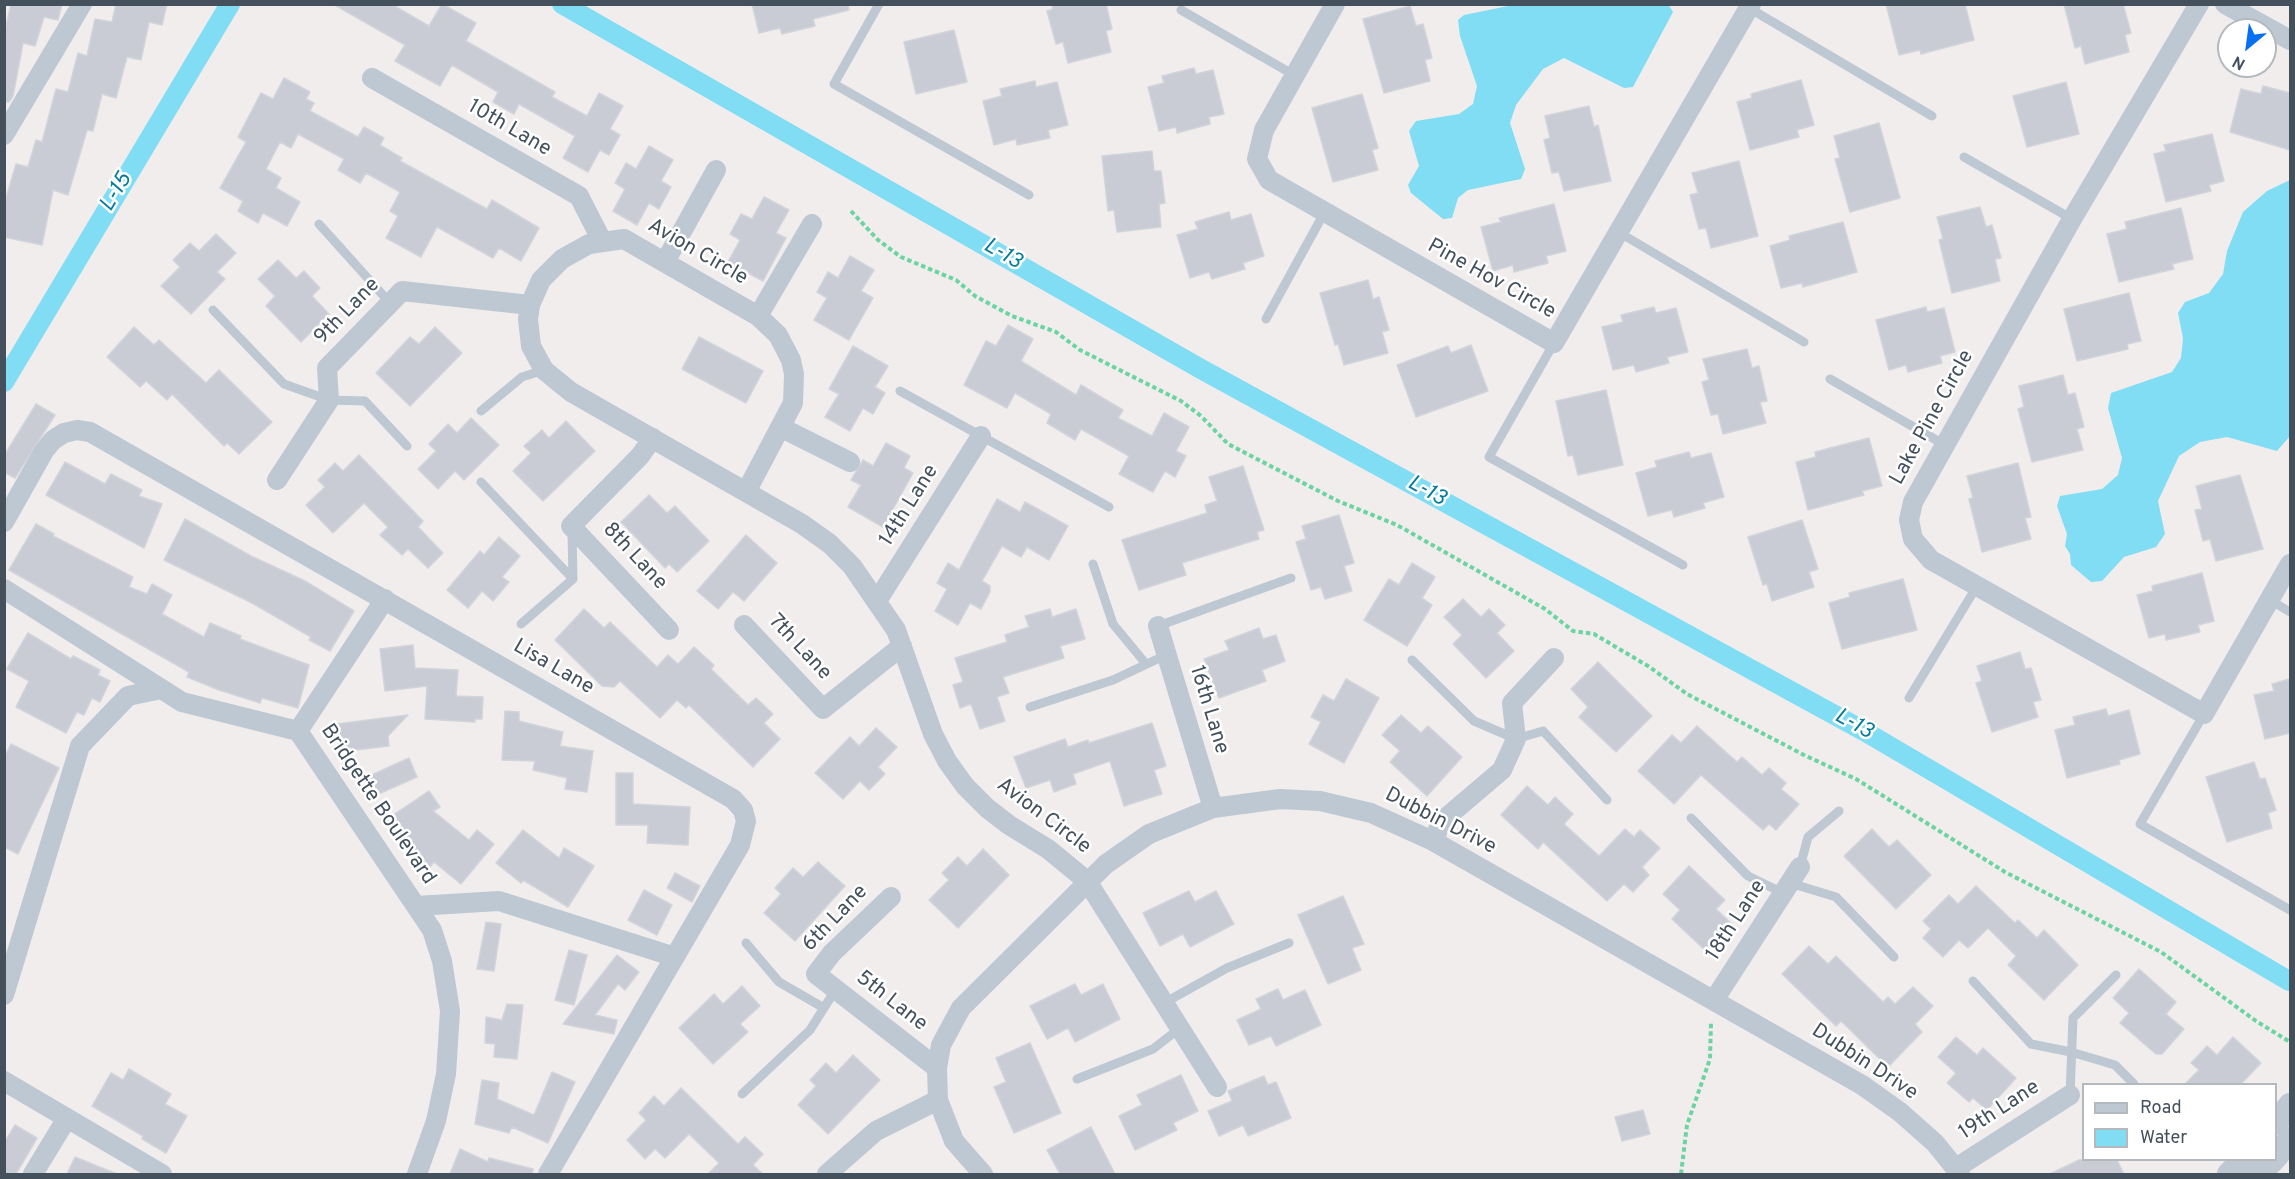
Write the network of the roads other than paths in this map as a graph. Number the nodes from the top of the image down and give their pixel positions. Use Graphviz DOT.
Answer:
graph roads {
  1 [pos="82,4"];
  2 [pos="879,4"];
  3 [pos="1335,4"];
  4 [pos="2199,4"];
  5 [pos="2225,4"];
  6 [pos="1750,6"];
  7 [pos="1181,10"];
  8 [pos="2290,40"];
  9 [pos="1294,75"];
  10 [pos="372,78"];
  11 [pos="1932,116"];
  12 [pos="4,135"];
  13 [pos="1964,157"];
  14 [pos="716,170"];
  15 [pos="1029,195"];
  16 [pos="1324,213"];
  17 [pos="2072,219"];
  18 [pos="319,224"];
  19 [pos="812,224"];
  20 [pos="1620,233"];
  21 [pos="602,241"];
  22 [pos="665,262"];
  23 [pos="390,303"];
  24 [pos="530,305"];
  25 [pos="213,310"];
  26 [pos="758,315"];
  27 [pos="1266,319"];
  28 [pos="1804,342"];
  29 [pos="1554,343"];
  30 [pos="544,370"];
  31 [pos="1830,379"];
  32 [pos="900,391"];
  33 [pos="329,400"];
  34 [pos="481,411"];
  35 [pos="782,428"];
  36 [pos="981,436"];
  37 [pos="653,438"];
  38 [pos="1945,445"];
  39 [pos="407,446"];
  40 [pos="850,462"];
  41 [pos="278,480"];
  42 [pos="481,482"];
  43 [pos="746,492"];
  44 [pos="1109,507"];
  45 [pos="4,522"];
  46 [pos="571,526"];
  47 [pos="1093,564"];
  48 [pos="2290,564"];
  49 [pos="1683,565"];
  50 [pos="1291,578"];
  51 [pos="573,579"];
  52 [pos="1977,586"];
  53 [pos="4,589"];
  54 [pos="385,599"];
  55 [pos="2270,600"];
  56 [pos="877,601"];
  57 [pos="2290,612"];
  58 [pos="521,624"];
  59 [pos="744,625"];
  60 [pos="1158,626"];
  61 [pos="669,630"];
  62 [pos="902,646"];
  63 [pos="1166,655"];
  64 [pos="1554,658"];
  65 [pos="1412,660"];
  66 [pos="1146,664"];
  67 [pos="161,689"];
  68 [pos="1909,698"];
  69 [pos="1030,707"];
  70 [pos="2204,714"];
  71 [pos="298,731"];
  72 [pos="1516,739"];
  73 [pos="1607,800"];
  74 [pos="1213,808"];
  75 [pos="1839,812"];
  76 [pos="1691,818"];
  77 [pos="1433,841"];
  78 [pos="1087,881"];
  79 [pos="1791,881"];
  80 [pos="891,897"];
  81 [pos="416,906"];
  82 [pos="2290,910"];
  83 [pos="746,943"];
  84 [pos="1288,943"];
  85 [pos="675,957"];
  86 [pos="1894,957"];
  87 [pos="816,974"];
  88 [pos="2116,975"];
  89 [pos="1973,981"];
  90 [pos="836,989"];
  91 [pos="4,995"];
  92 [pos="1714,1000"];
  93 [pos="1164,1003"];
  94 [pos="824,1008"];
  95 [pos="1180,1028"];
  96 [pos="2071,1052"];
  97 [pos="937,1068"];
  98 [pos="1077,1079"];
  99 [pos="4,1081"];
  100 [pos="2133,1083"];
  101 [pos="1216,1087"];
  102 [pos="742,1094"];
  103 [pos="2070,1095"];
  104 [pos="938,1100"];
  105 [pos="2290,1105"];
  106 [pos="67,1118"];
  107 [pos="2277,1122"];
  108 [pos="2290,1139"];
  109 [pos="2277,1154"];
  110 [pos="2242,1161"];
  111 [pos="2271,1161"];
  112 [pos="1958,1171"];
  113 [pos="33,1174"];
  114 [pos="162,1174"];
  115 [pos="417,1174"];
  116 [pos="548,1174"];
  117 [pos="827,1174"];
  118 [pos="983,1174"];
  119 [pos="2229,1174"];
  120 [pos="2259,1174"];
  1 -- 12 [label="street"];
  2 -- 15 [label="lane"];
  3 -- 9 [label="street, Pine Hov Circle"];
  4 -- 17 [label="street, Lake Pine Circle"];
  5 -- 8 [label="street"];
  6 -- 11 [label="lane"];
  6 -- 20 [label="street, Pine Hov Circle"];
  7 -- 9 [label="lane"];
  9 -- 16 [label="street, Pine Hov Circle"];
  10 -- 21 [label="street, 10th Lane"];
  13 -- 17 [label="lane"];
  14 -- 22 [label="street"];
  16 -- 27 [label="lane"];
  16 -- 29 [label="street, Pine Hov Circle"];
  17 -- 38 [label="street, Lake Pine Circle"];
  18 -- 23 [label="lane"];
  19 -- 26 [label="street"];
  20 -- 28 [label="lane"];
  20 -- 29 [label="street, Pine Hov Circle"];
  21 -- 22 [label="street, Avion Circle"];
  21 -- 24 [label="street, Avion Circle"];
  22 -- 26 [label="street, Avion Circle"];
  23 -- 24 [label="street, 9th Lane"];
  23 -- 33 [label="street, 9th Lane"];
  24 -- 30 [label="street, Avion Circle"];
  25 -- 33 [label="lane"];
  26 -- 35 [label="street, Avion Circle"];
  29 -- 49 [label="lane"];
  30 -- 34 [label="lane"];
  30 -- 37 [label="street, Avion Circle"];
  31 -- 38 [label="lane"];
  32 -- 36 [label="lane"];
  33 -- 39 [label="lane"];
  33 -- 41 [label="street"];
  35 -- 40 [label="street"];
  35 -- 43 [label="street, Avion Circle"];
  36 -- 44 [label="lane"];
  36 -- 56 [label="street, 14th Lane"];
  37 -- 43 [label="street, Avion Circle"];
  37 -- 46 [label="street, 8th Lane"];
  38 -- 52 [label="street, Lake Pine Circle"];
  42 -- 51 [label="lane"];
  43 -- 56 [label="street, Avion Circle"];
  45 -- 54 [label="street, Lisa Lane"];
  46 -- 51 [label="lane"];
  46 -- 61 [label="street, 8th Lane"];
  47 -- 66 [label="lane"];
  48 -- 55 [label="street"];
  50 -- 60 [label="lane"];
  51 -- 58 [label="lane"];
  52 -- 68 [label="lane"];
  52 -- 70 [label="street, Lake Pine Circle"];
  53 -- 67 [label="street, Bridgette Boulevard"];
  54 -- 71 [label="street, Bridgette Boulevard"];
  54 -- 85 [label="street, Lisa Lane"];
  55 -- 57 [label="lane"];
  55 -- 70 [label="street"];
  56 -- 62 [label="street, Avion Circle"];
  59 -- 62 [label="street, 7th Lane"];
  60 -- 63 [label="street, 16th Lane"];
  62 -- 78 [label="street, Avion Circle"];
  63 -- 66 [label="lane"];
  63 -- 74 [label="street, 16th Lane"];
  64 -- 72 [label="street"];
  65 -- 72 [label="lane"];
  66 -- 69 [label="lane"];
  67 -- 71 [label="street, Bridgette Boulevard"];
  67 -- 91 [label="street"];
  70 -- 82 [label="lane"];
  71 -- 81 [label="street, Bridgette Boulevard"];
  72 -- 73 [label="lane"];
  72 -- 77 [label="street"];
  74 -- 77 [label="street, Dubbin Drive"];
  74 -- 78 [label="street, Dubbin Drive"];
  75 -- 79 [label="lane"];
  76 -- 79 [label="lane"];
  77 -- 92 [label="street, Dubbin Drive"];
  78 -- 93 [label="street, Avion Circle"];
  78 -- 97 [label="street, Dubbin Drive"];
  79 -- 86 [label="lane"];
  79 -- 92 [label="street, 18th Lane"];
  80 -- 87 [label="street, 6th Lane"];
  81 -- 85 [label="street, Bridgette Boulevard"];
  81 -- 115 [label="street, Bridgette Boulevard"];
  83 -- 94 [label="lane"];
  84 -- 93 [label="lane"];
  85 -- 116 [label="street, Lisa Lane"];
  87 -- 90 [label="street, 5th Lane"];
  88 -- 96 [label="lane"];
  89 -- 96 [label="lane"];
  90 -- 94 [label="lane"];
  90 -- 97 [label="street, 5th Lane"];
  92 -- 112 [label="street, Dubbin Drive"];
  93 -- 95 [label="street, Avion Circle"];
  94 -- 102 [label="lane"];
  95 -- 98 [label="lane"];
  95 -- 101 [label="street, Avion Circle"];
  96 -- 100 [label="lane"];
  96 -- 103 [label="lane"];
  97 -- 104 [label="street, Dubbin Drive"];
  99 -- 106 [label="street"];
  103 -- 112 [label="street, 19th Lane"];
  104 -- 117 [label="street"];
  104 -- 118 [label="street, Dubbin Drive"];
  105 -- 107 [label="street"];
  106 -- 113 [label="street"];
  106 -- 114 [label="street"];
  108 -- 109 [label="street"];
  110 -- 119 [label="street"];
  111 -- 120 [label="street"];
}
